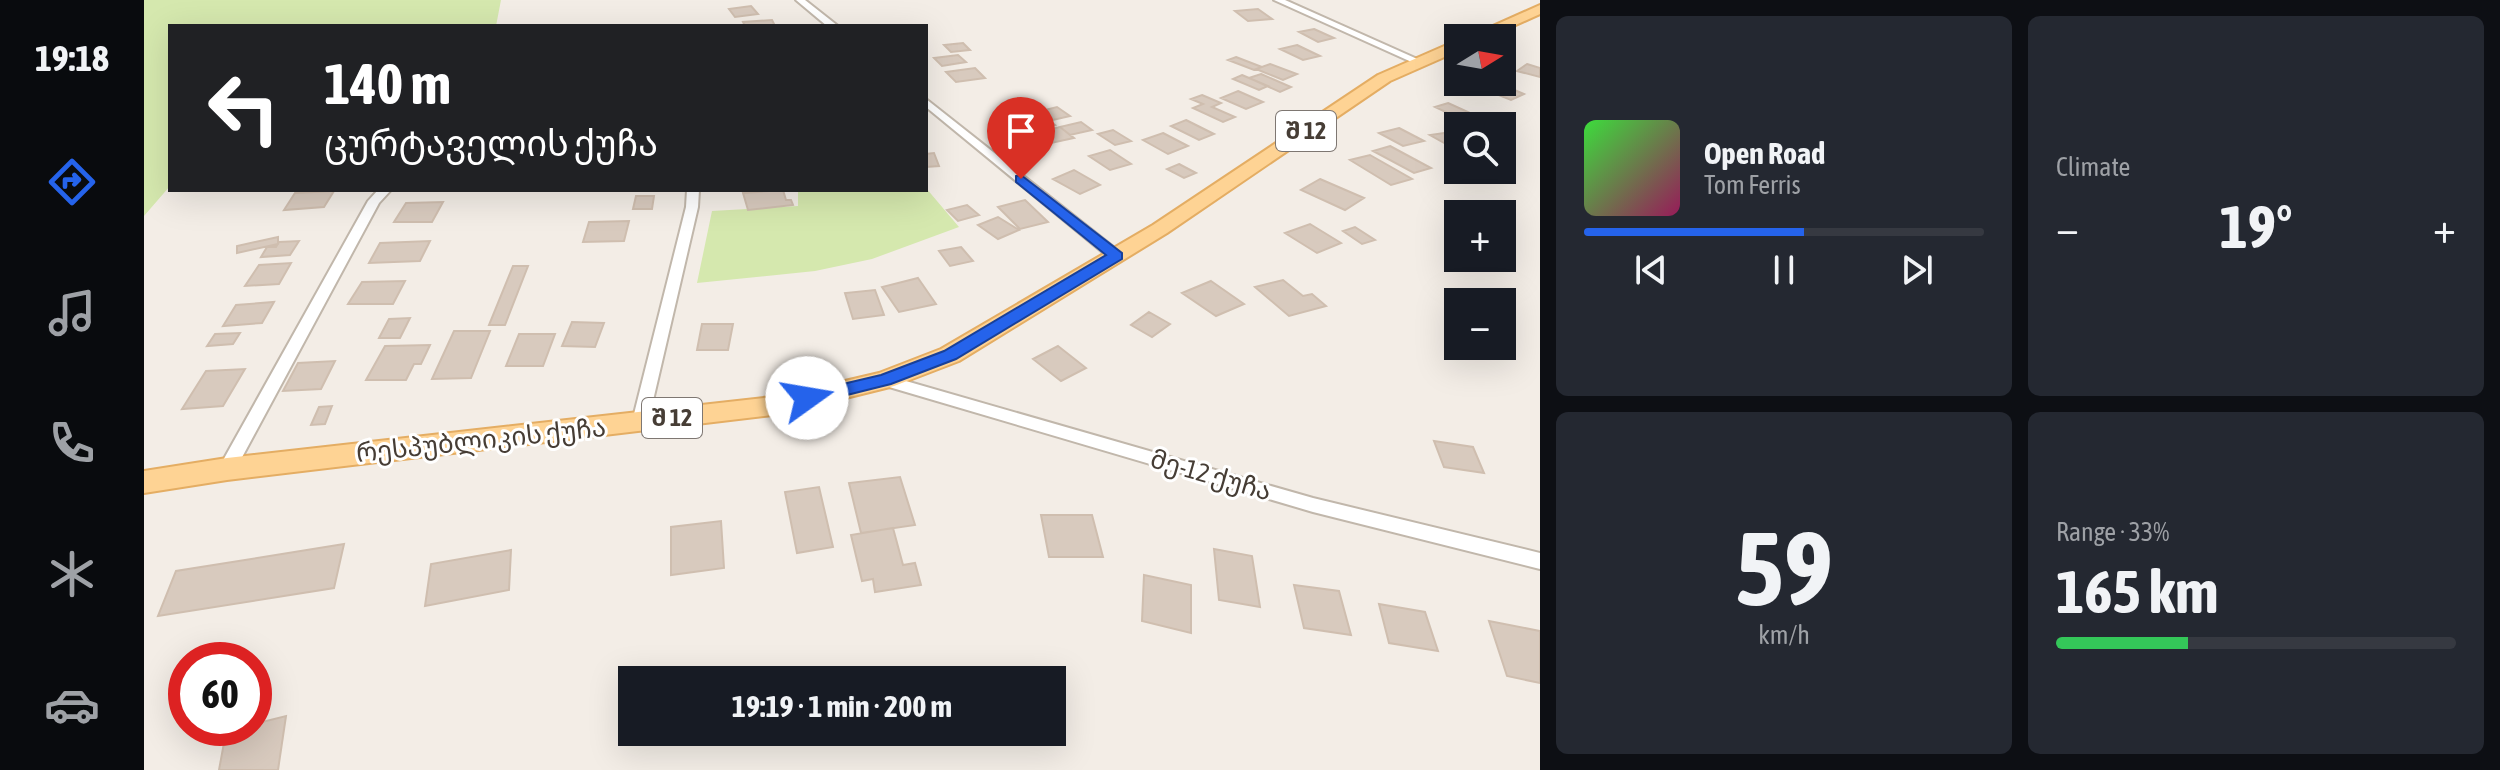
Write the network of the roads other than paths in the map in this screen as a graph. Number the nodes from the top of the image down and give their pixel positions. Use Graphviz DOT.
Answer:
graph roads {
  1 [pos="800,0"];
  2 [pos="1278,0"];
  3 [pos="1540,9"];
  4 [pos="830,24"];
  5 [pos="1506,24"];
  6 [pos="1444,51"];
  7 [pos="1419,62"];
  8 [pos="928,104"];
  9 [pos="383,192"];
  10 [pos="693,192"];
  11 [pos="1116,256"];
  12 [pos="885,380"];
  13 [pos="640,422"];
  14 [pos="227,469"];
  15 [pos="144,482"];
  16 [pos="1540,561"];
  1 -- 4 [label="street"];
  2 -- 7 [label="street"];
  3 -- 5 [label="main road"];
  6 -- 7 [label="main road, შ 12"];
  7 -- 11 [label="main road, რესპუბლიკის ქუჩა / შ 12"];
  8 -- 11 [label="street"];
  9 -- 14 [label="street"];
  10 -- 13 [label="street"];
  11 -- 12 [label="main road, რესპუბლიკის ქუჩა / შ 12"];
  12 -- 13 [label="main road, რესპუბლიკის ქუჩა / შ 12"];
  12 -- 16 [label="street, მე-12 ქუჩა"];
  13 -- 14 [label="main road, რესპუბლიკის ქუჩა / შ 12"];
  14 -- 15 [label="main road, რესპუბლიკის ქუჩა / შ 12"];
}
